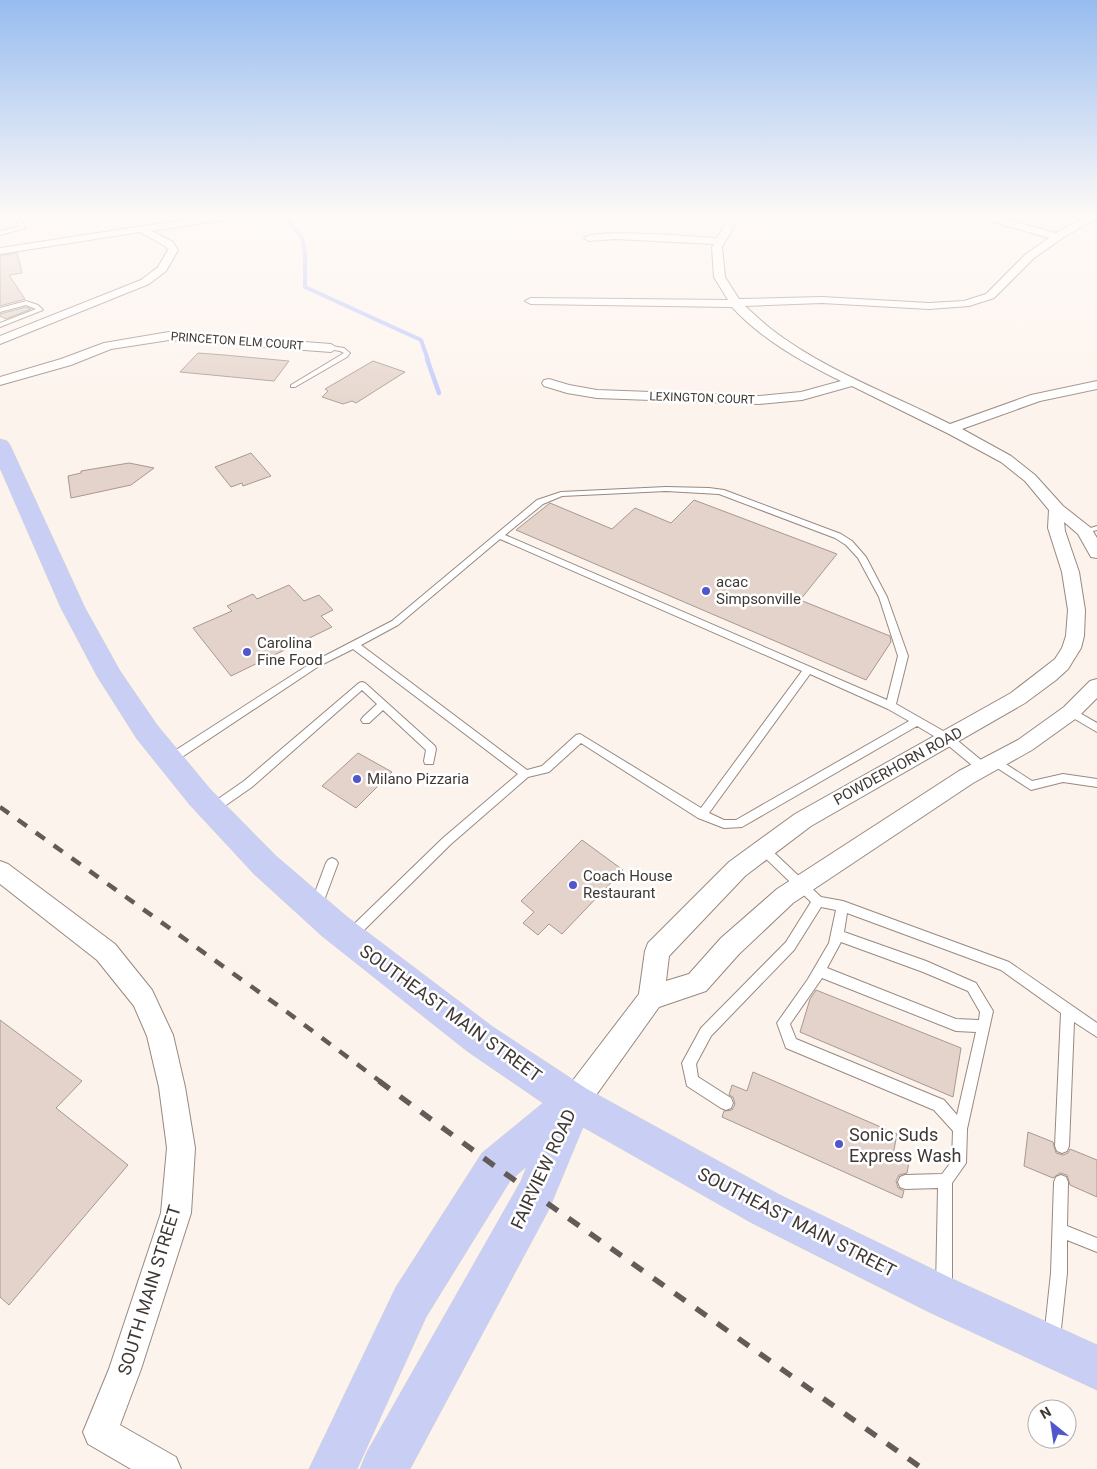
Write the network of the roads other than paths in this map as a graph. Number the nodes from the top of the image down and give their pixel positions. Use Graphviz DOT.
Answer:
graph roads {
  1 [pos="138,285"];
  2 [pos="723,285"];
  3 [pos="1001,285"];
  4 [pos="531,301"];
  5 [pos="736,303"];
  6 [pos="0,310"];
  7 [pos="0,325"];
  8 [pos="0,340"];
  9 [pos="331,348"];
  10 [pos="0,381"];
  11 [pos="853,382"];
  12 [pos="550,383"];
  13 [pos="293,386"];
  14 [pos="1097,386"];
  15 [pos="949,429"];
  16 [pos="0,445"];
  17 [pos="1057,509"];
  18 [pos="1091,530"];
  19 [pos="500,536"];
  20 [pos="1097,553"];
  21 [pos="354,645"];
  22 [pos="808,670"];
  23 [pos="1097,686"];
  24 [pos="384,704"];
  25 [pos="891,706"];
  26 [pos="1071,712"];
  27 [pos="366,720"];
  28 [pos="916,722"];
  29 [pos="1097,728"];
  30 [pos="948,739"];
  31 [pos="169,760"];
  32 [pos="429,762"];
  33 [pos="989,764"];
  34 [pos="525,774"];
  35 [pos="1097,783"];
  36 [pos="212,810"];
  37 [pos="702,815"];
  38 [pos="763,849"];
  39 [pos="332,863"];
  40 [pos="0,871"];
  41 [pos="802,885"];
  42 [pos="818,901"];
  43 [pos="843,906"];
  44 [pos="315,910"];
  45 [pos="837,935"];
  46 [pos="349,938"];
  47 [pos="819,971"];
  48 [pos="651,998"];
  49 [pos="1068,1010"];
  50 [pos="984,1026"];
  51 [pos="1097,1031"];
  52 [pos="574,1102"];
  53 [pos="726,1103"];
  54 [pos="960,1129"];
  55 [pos="1062,1146"];
  56 [pos="945,1181"];
  57 [pos="905,1182"];
  58 [pos="1061,1182"];
  59 [pos="1060,1230"];
  60 [pos="1097,1245"];
  61 [pos="944,1297"];
  62 [pos="1051,1346"];
  63 [pos="1097,1368"];
  64 [pos="164,1469"];
  65 [pos="333,1469"];
  66 [pos="384,1469"];
  1 -- 8 [label="street"];
  2 -- 5 [label="street"];
  3 -- 5 [label="street"];
  4 -- 5 [label="street"];
  5 -- 11 [label="street"];
  6 -- 7 [label="lane"];
  9 -- 10 [label="street, PRINCETON ELM COURT"];
  9 -- 13 [label="lane"];
  11 -- 12 [label="street, LEXINGTON COURT"];
  11 -- 15 [label="street"];
  14 -- 15 [label="street"];
  15 -- 17 [label="street"];
  16 -- 31 [label="main road, SOUTHEAST MAIN STREET"];
  17 -- 18 [label="street"];
  17 -- 30 [label="street, POWDERHORN ROAD"];
  18 -- 20 [label="street"];
  19 -- 21 [label="lane"];
  19 -- 22 [label="lane"];
  19 -- 25 [label="lane"];
  21 -- 31 [label="lane"];
  21 -- 34 [label="lane"];
  22 -- 25 [label="lane"];
  22 -- 37 [label="lane"];
  23 -- 26 [label="street"];
  24 -- 27 [label="lane"];
  24 -- 32 [label="lane"];
  24 -- 36 [label="lane"];
  25 -- 28 [label="lane"];
  26 -- 29 [label="lane"];
  26 -- 33 [label="street"];
  28 -- 30 [label="lane"];
  28 -- 37 [label="lane"];
  30 -- 33 [label="lane"];
  30 -- 38 [label="street, POWDERHORN ROAD"];
  31 -- 36 [label="main road, SOUTHEAST MAIN STREET"];
  33 -- 35 [label="lane"];
  33 -- 41 [label="street"];
  34 -- 37 [label="lane"];
  34 -- 46 [label="lane"];
  36 -- 44 [label="main road, SOUTHEAST MAIN STREET"];
  38 -- 41 [label="lane"];
  38 -- 48 [label="street, POWDERHORN ROAD"];
  39 -- 44 [label="lane"];
  40 -- 64 [label="street, SOUTH MAIN STREET"];
  41 -- 42 [label="lane"];
  41 -- 48 [label="street"];
  42 -- 43 [label="lane"];
  42 -- 53 [label="lane"];
  43 -- 45 [label="lane"];
  43 -- 49 [label="lane"];
  44 -- 46 [label="main road, SOUTHEAST MAIN STREET"];
  45 -- 47 [label="lane"];
  45 -- 50 [label="lane"];
  46 -- 52 [label="main road, SOUTHEAST MAIN STREET"];
  47 -- 50 [label="lane"];
  47 -- 54 [label="lane"];
  48 -- 52 [label="street, POWDERHORN ROAD"];
  49 -- 51 [label="lane"];
  49 -- 55 [label="lane"];
  50 -- 54 [label="lane"];
  52 -- 61 [label="main road, SOUTHEAST MAIN STREET"];
  52 -- 65 [label="main road, FAIRVIEW ROAD"];
  52 -- 66 [label="main road, FAIRVIEW ROAD"];
  54 -- 56 [label="lane"];
  56 -- 57 [label="lane"];
  56 -- 61 [label="lane"];
  58 -- 59 [label="lane"];
  59 -- 60 [label="lane"];
  59 -- 62 [label="lane"];
  61 -- 62 [label="main road, SOUTHEAST MAIN STREET"];
  62 -- 63 [label="main road, SOUTHEAST MAIN STREET"];
}
